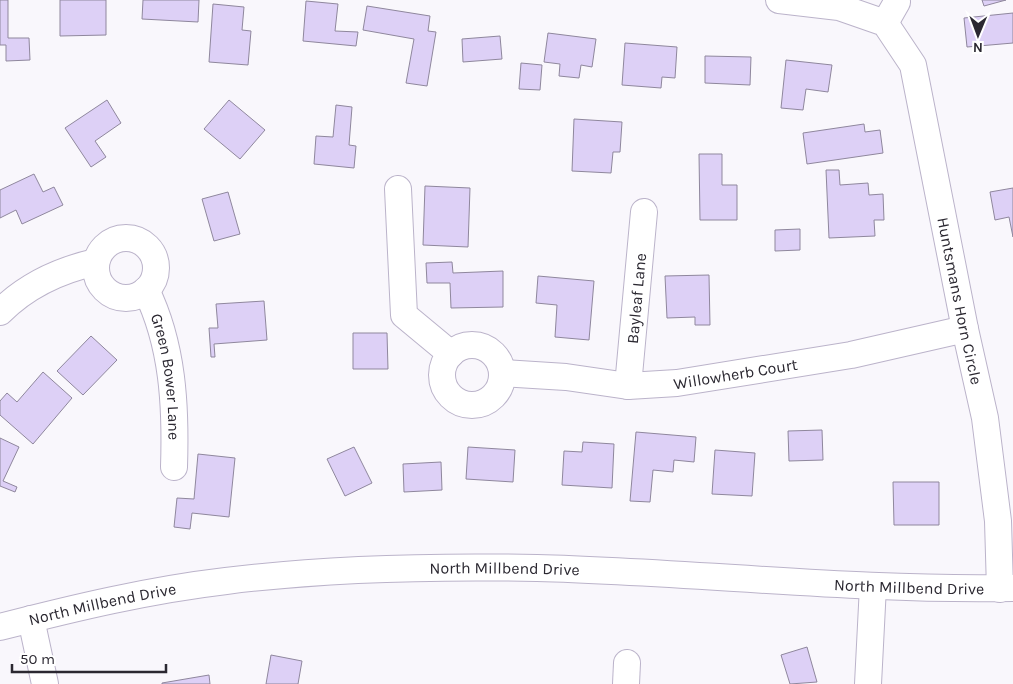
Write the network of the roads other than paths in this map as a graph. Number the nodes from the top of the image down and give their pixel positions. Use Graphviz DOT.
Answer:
graph roads {
  1 [pos="780,0"];
  2 [pos="398,189"];
  3 [pos="644,212"];
  4 [pos="96,262"];
  5 [pos="146,290"];
  6 [pos="4,297"];
  7 [pos="965,329"];
  8 [pos="451,354"];
  9 [pos="502,373"];
  10 [pos="628,386"];
  11 [pos="174,466"];
  12 [pos="873,586"];
  13 [pos="1006,589"];
  14 [pos="31,619"];
  15 [pos="0,627"];
  16 [pos="45,684"];
  17 [pos="868,684"];
  1 -- 7 [label="street, Huntsmans Horn Circle"];
  2 -- 8 [label="street"];
  3 -- 10 [label="street, Bayleaf Lane"];
  4 -- 5 [label="street"];
  4 -- 5 [label="street"];
  4 -- 6 [label="street"];
  5 -- 11 [label="street, Green Bower Lane"];
  7 -- 10 [label="street, Willowherb Court"];
  7 -- 13 [label="street, Huntsmans Horn Circle"];
  8 -- 9 [label="street"];
  8 -- 9 [label="street"];
  9 -- 10 [label="street, Willowherb Court"];
  12 -- 13 [label="street, North Millbend Drive"];
  12 -- 14 [label="street, North Millbend Drive"];
  12 -- 17 [label="street"];
  14 -- 15 [label="street, North Millbend Drive"];
  14 -- 16 [label="street"];
}
